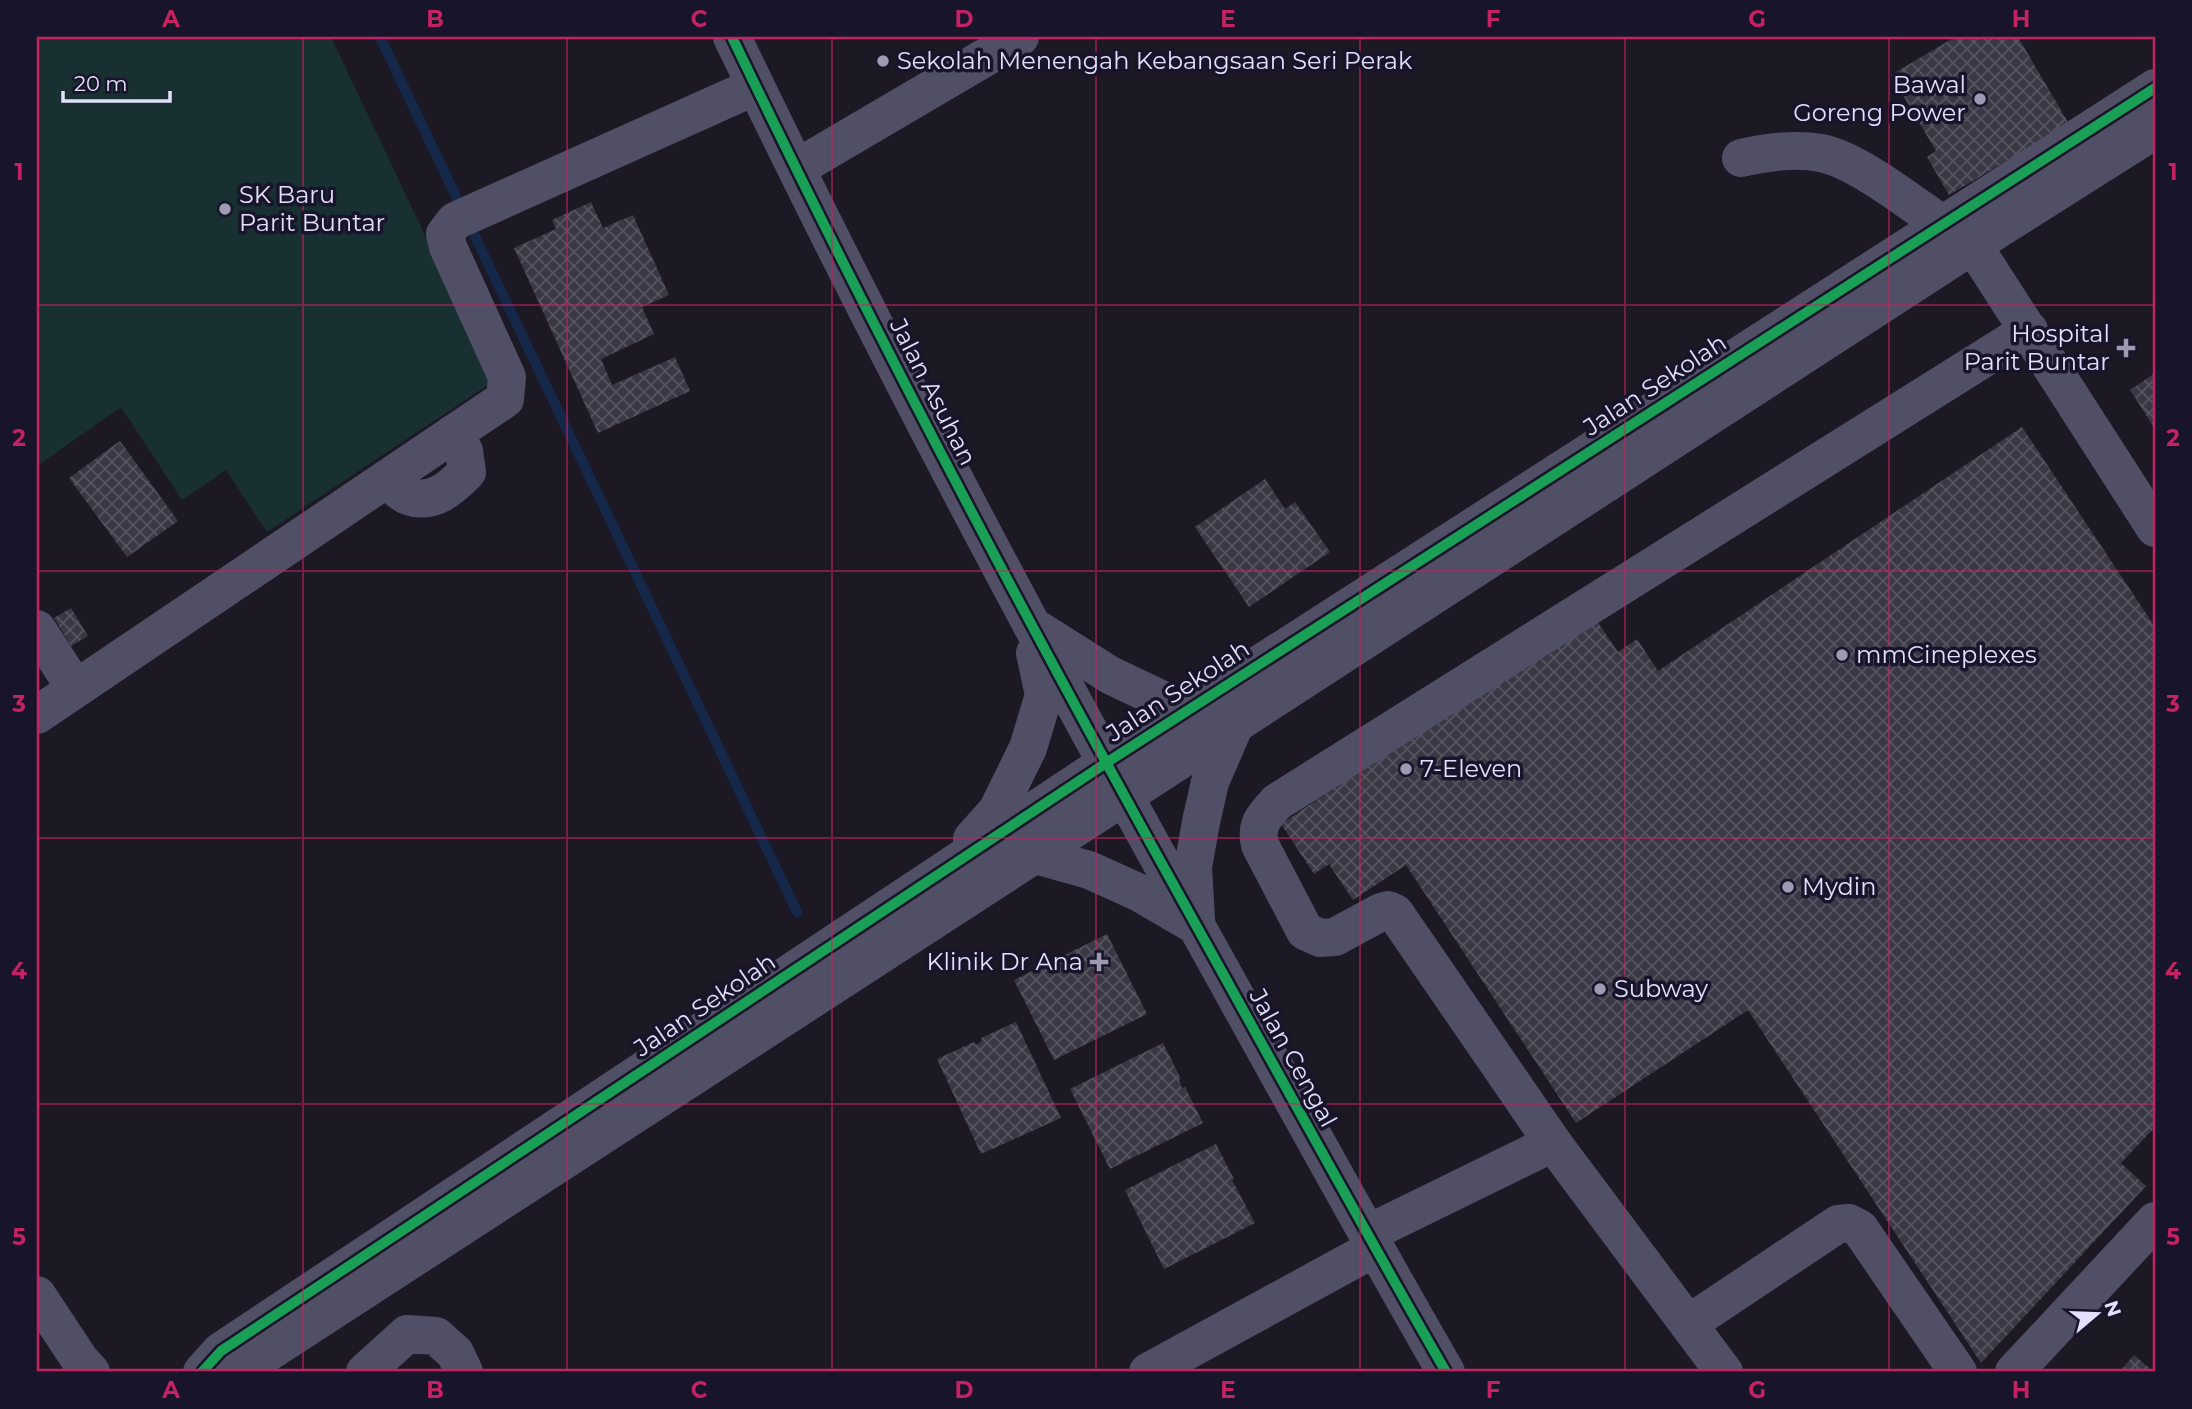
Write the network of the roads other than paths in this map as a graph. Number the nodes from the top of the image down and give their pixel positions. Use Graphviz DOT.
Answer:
graph roads {
  1 [pos="732,37"];
  2 [pos="1020,37"];
  3 [pos="756,86"];
  4 [pos="2155,88"];
  5 [pos="2155,131"];
  6 [pos="1741,158"];
  7 [pos="797,168"];
  8 [pos="1958,235"];
  9 [pos="2029,330"];
  10 [pos="2155,528"];
  11 [pos="1029,624"];
  12 [pos="37,629"];
  13 [pos="75,688"];
  14 [pos="1224,708"];
  15 [pos="37,715"];
  16 [pos="1114,779"];
  17 [pos="1032,854"];
  18 [pos="944,871"];
  19 [pos="1196,926"];
  20 [pos="1553,1143"];
  21 [pos="2155,1221"];
  22 [pos="1371,1241"];
  23 [pos="37,1295"];
  24 [pos="1688,1324"];
  25 [pos="220,1365"];
  26 [pos="86,1366"];
  27 [pos="118,1372"];
  28 [pos="182,1372"];
  29 [pos="365,1372"];
  30 [pos="464,1372"];
  31 [pos="1148,1372"];
  32 [pos="1446,1372"];
  33 [pos="1724,1372"];
  34 [pos="1958,1372"];
  35 [pos="2014,1372"];
  1 -- 3 [label="street, Jalan Asuhan"];
  2 -- 7 [label="street"];
  3 -- 7 [label="street, Jalan Asuhan"];
  3 -- 13 [label="street"];
  4 -- 8 [label="street, Jalan Sekolah"];
  5 -- 8 [label="street, Jalan Sekolah"];
  6 -- 8 [label="street"];
  7 -- 11 [label="street, Jalan Asuhan"];
  8 -- 9 [label="street"];
  8 -- 14 [label="street, Jalan Sekolah"];
  9 -- 10 [label="street"];
  9 -- 20 [label="street"];
  11 -- 14 [label="street"];
  11 -- 16 [label="street, Jalan Asuhan"];
  11 -- 18 [label="street"];
  12 -- 13 [label="street"];
  13 -- 15 [label="street"];
  14 -- 16 [label="street, Jalan Sekolah"];
  14 -- 19 [label="street"];
  16 -- 17 [label="street, Jalan Sekolah"];
  16 -- 18 [label="street, Jalan Sekolah"];
  16 -- 19 [label="street, Jalan Cengal"];
  17 -- 19 [label="street"];
  17 -- 25 [label="street, Jalan Sekolah"];
  18 -- 25 [label="street, Jalan Sekolah"];
  19 -- 22 [label="street, Jalan Cengal"];
  20 -- 22 [label="street"];
  20 -- 24 [label="street"];
  21 -- 35 [label="street"];
  22 -- 31 [label="street"];
  22 -- 32 [label="street, Jalan Cengal"];
  23 -- 26 [label="street"];
  24 -- 33 [label="street"];
  24 -- 34 [label="street"];
  25 -- 28 [label="street"];
  26 -- 27 [label="street"];
  29 -- 30 [label="street"];
}
